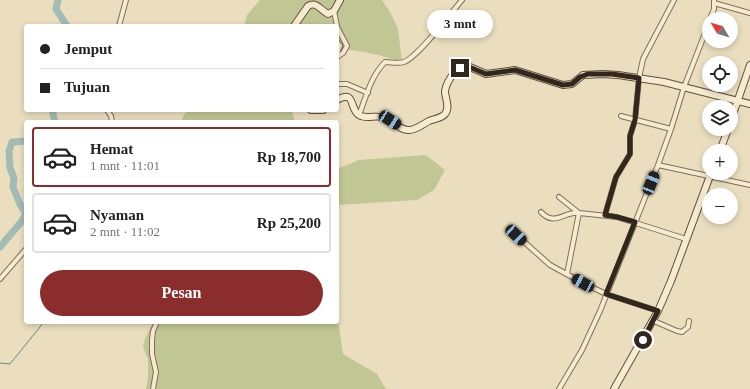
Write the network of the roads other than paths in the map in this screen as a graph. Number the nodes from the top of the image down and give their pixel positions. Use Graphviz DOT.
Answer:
graph roads {
  1 [pos="126,0"];
  2 [pos="340,0"];
  3 [pos="462,0"];
  4 [pos="674,0"];
  5 [pos="714,2"];
  6 [pos="334,11"];
  7 [pos="712,12"];
  8 [pos="750,13"];
  9 [pos="120,24"];
  10 [pos="295,24"];
  11 [pos="337,24"];
  12 [pos="339,30"];
  13 [pos="702,41"];
  14 [pos="339,56"];
  15 [pos="750,65"];
  16 [pos="639,78"];
  17 [pos="339,84"];
  18 [pos="684,87"];
  19 [pos="368,93"];
  20 [pos="339,99"];
  21 [pos="733,100"];
  22 [pos="737,100"];
  23 [pos="738,101"];
  24 [pos="750,104"];
  25 [pos="359,115"];
  26 [pos="621,116"];
  27 [pos="635,120"];
  28 [pos="671,129"];
  29 [pos="658,165"];
  30 [pos="702,173"];
  31 [pos="708,180"];
  32 [pos="730,180"];
  33 [pos="750,185"];
  34 [pos="559,197"];
  35 [pos="541,212"];
  36 [pos="579,213"];
  37 [pos="605,215"];
  38 [pos="635,222"];
  39 [pos="512,231"];
  40 [pos="686,239"];
  41 [pos="24,251"];
  42 [pos="567,274"];
  43 [pos="0,279"];
  44 [pos="606,294"];
  45 [pos="658,311"];
  46 [pos="654,321"];
  47 [pos="689,321"];
  48 [pos="156,324"];
  49 [pos="153,389"];
  50 [pos="559,389"];
  51 [pos="614,389"];
  1 -- 9 [label="street"];
  2 -- 6 [label="street"];
  3 -- 19 [label="street"];
  4 -- 16 [label="street"];
  5 -- 7 [label="street"];
  5 -- 8 [label="street"];
  6 -- 10 [label="street"];
  6 -- 11 [label="street"];
  12 -- 14 [label="street"];
  13 -- 18 [label="street"];
  15 -- 22 [label="street"];
  16 -- 18 [label="street"];
  16 -- 25 [label="street"];
  16 -- 27 [label="street"];
  17 -- 19 [label="street"];
  18 -- 21 [label="street"];
  18 -- 28 [label="street"];
  19 -- 25 [label="street"];
  20 -- 25 [label="street"];
  23 -- 24 [label="street"];
  26 -- 27 [label="street"];
  27 -- 28 [label="street"];
  27 -- 37 [label="street"];
  28 -- 29 [label="street"];
  29 -- 30 [label="street"];
  29 -- 38 [label="street"];
  31 -- 40 [label="street"];
  32 -- 33 [label="street"];
  34 -- 36 [label="street"];
  35 -- 36 [label="street"];
  36 -- 37 [label="street"];
  36 -- 42 [label="street"];
  37 -- 38 [label="street"];
  38 -- 40 [label="street"];
  38 -- 44 [label="street"];
  39 -- 42 [label="street"];
  40 -- 45 [label="street"];
  41 -- 43 [label="street"];
  42 -- 44 [label="street"];
  44 -- 45 [label="street"];
  44 -- 50 [label="street"];
  45 -- 46 [label="street"];
  46 -- 47 [label="street"];
  46 -- 51 [label="street"];
  48 -- 49 [label="street"];
}
